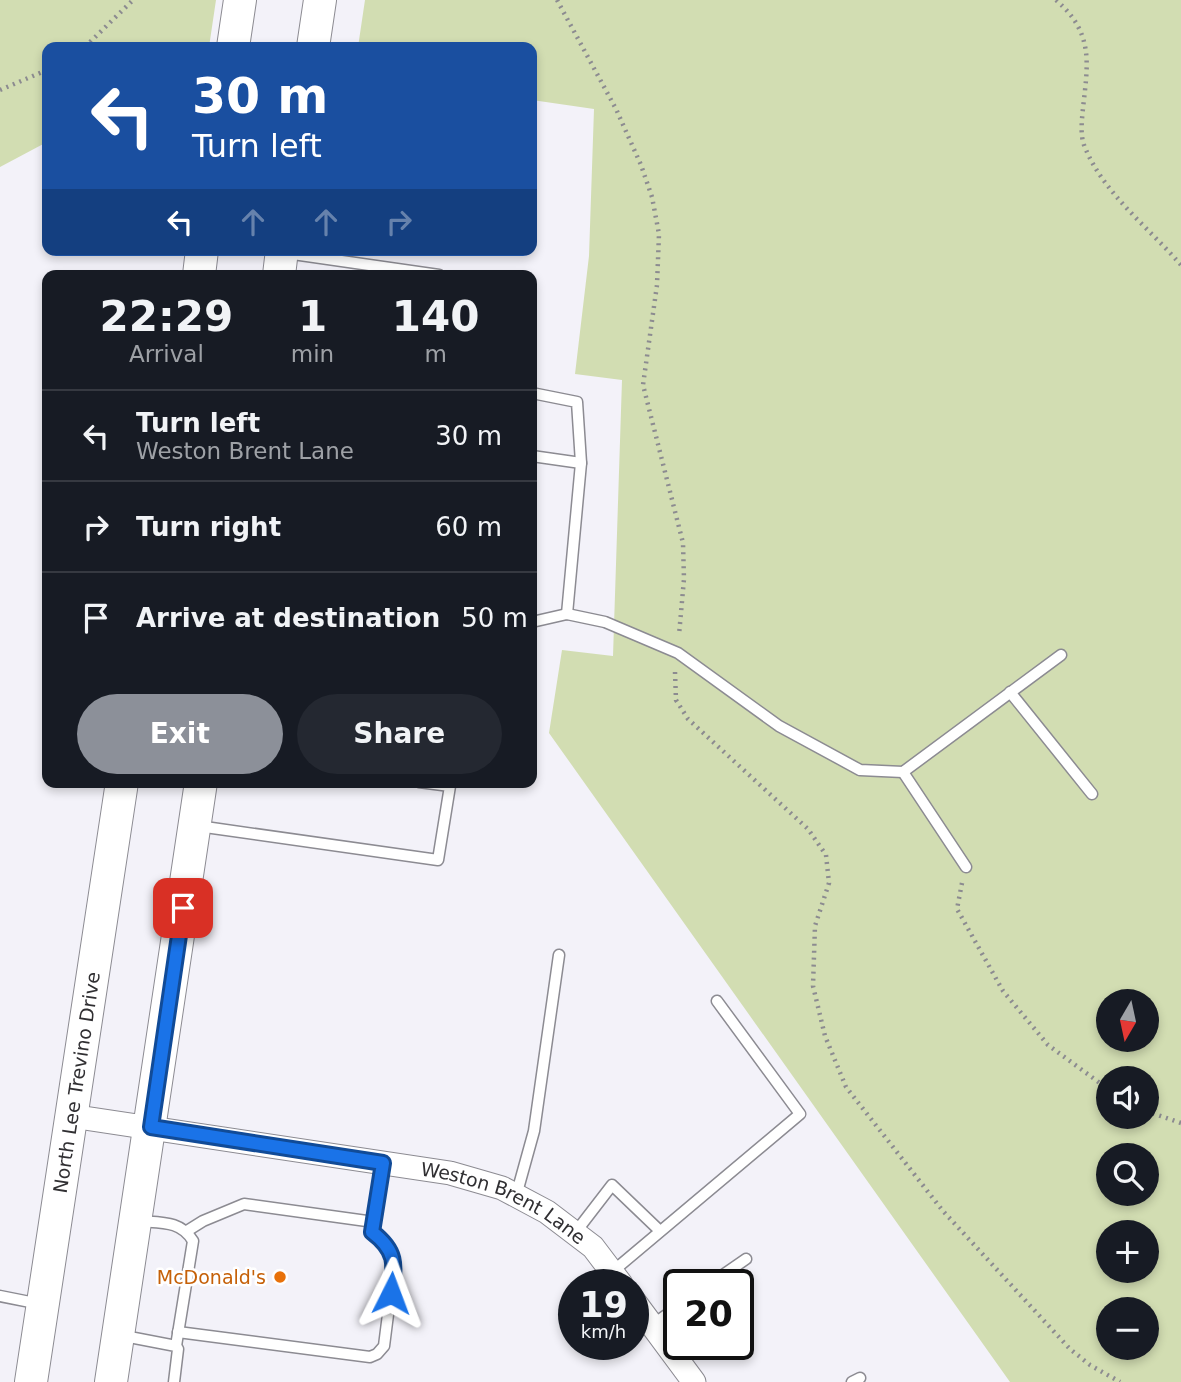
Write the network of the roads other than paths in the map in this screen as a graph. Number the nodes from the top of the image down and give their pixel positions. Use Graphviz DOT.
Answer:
graph roads {
  1 [pos="240,0"];
  2 [pos="320,0"];
  3 [pos="234,42"];
  4 [pos="314,42"];
  5 [pos="281,259"];
  6 [pos="368,270"];
  7 [pos="537,394"];
  8 [pos="537,457"];
  9 [pos="581,463"];
  10 [pos="567,614"];
  11 [pos="537,621"];
  12 [pos="1061,655"];
  13 [pos="1010,692"];
  14 [pos="903,772"];
  15 [pos="121,788"];
  16 [pos="200,788"];
  17 [pos="450,788"];
  18 [pos="1092,794"];
  19 [pos="195,826"];
  20 [pos="966,867"];
  21 [pos="559,955"];
  22 [pos="717,1001"];
  23 [pos="71,1116"];
  24 [pos="151,1127"];
  25 [pos="383,1163"];
  26 [pos="516,1196"];
  27 [pos="136,1221"];
  28 [pos="374,1222"];
  29 [pos="187,1231"];
  30 [pos="660,1231"];
  31 [pos="575,1233"];
  32 [pos="746,1259"];
  33 [pos="610,1269"];
  34 [pos="625,1269"];
  35 [pos="732,1269"];
  36 [pos="0,1296"];
  37 [pos="43,1304"];
  38 [pos="663,1317"];
  39 [pos="649,1321"];
  40 [pos="652,1325"];
  41 [pos="178,1332"];
  42 [pos="118,1335"];
  43 [pos="176,1346"];
  44 [pos="31,1382"];
  45 [pos="111,1382"];
  46 [pos="174,1382"];
  47 [pos="694,1382"];
  1 -- 3 [label="main road"];
  2 -- 4 [label="main road"];
  5 -- 6 [label="lane"];
  7 -- 9 [label="lane"];
  8 -- 9 [label="lane"];
  9 -- 10 [label="lane"];
  10 -- 11 [label="lane"];
  10 -- 14 [label="lane"];
  12 -- 13 [label="lane"];
  13 -- 14 [label="lane"];
  13 -- 18 [label="lane"];
  14 -- 20 [label="lane"];
  15 -- 23 [label="main road, North Lee Trevino Drive"];
  16 -- 19 [label="main road"];
  17 -- 19 [label="lane"];
  19 -- 24 [label="main road"];
  21 -- 26 [label="lane"];
  22 -- 30 [label="lane"];
  23 -- 24 [label="street, Weston Brent Lane"];
  23 -- 37 [label="main road, North Lee Trevino Drive"];
  24 -- 25 [label="street, Weston Brent Lane"];
  24 -- 27 [label="main road"];
  25 -- 26 [label="street, Weston Brent Lane"];
  25 -- 28 [label="lane"];
  26 -- 31 [label="street, Weston Brent Lane"];
  27 -- 29 [label="lane"];
  27 -- 42 [label="main road"];
  28 -- 29 [label="lane"];
  28 -- 41 [label="lane"];
  29 -- 41 [label="lane"];
  30 -- 31 [label="lane"];
  30 -- 34 [label="lane"];
  31 -- 33 [label="street, Weston Brent Lane"];
  32 -- 35 [label="lane"];
  36 -- 37 [label="lane"];
  37 -- 44 [label="main road, North Lee Trevino Drive"];
  38 -- 40 [label="lane"];
  39 -- 40 [label="street"];
  40 -- 47 [label="street"];
  41 -- 43 [label="lane"];
  42 -- 43 [label="lane"];
  42 -- 45 [label="main road"];
  43 -- 46 [label="lane"];
}
